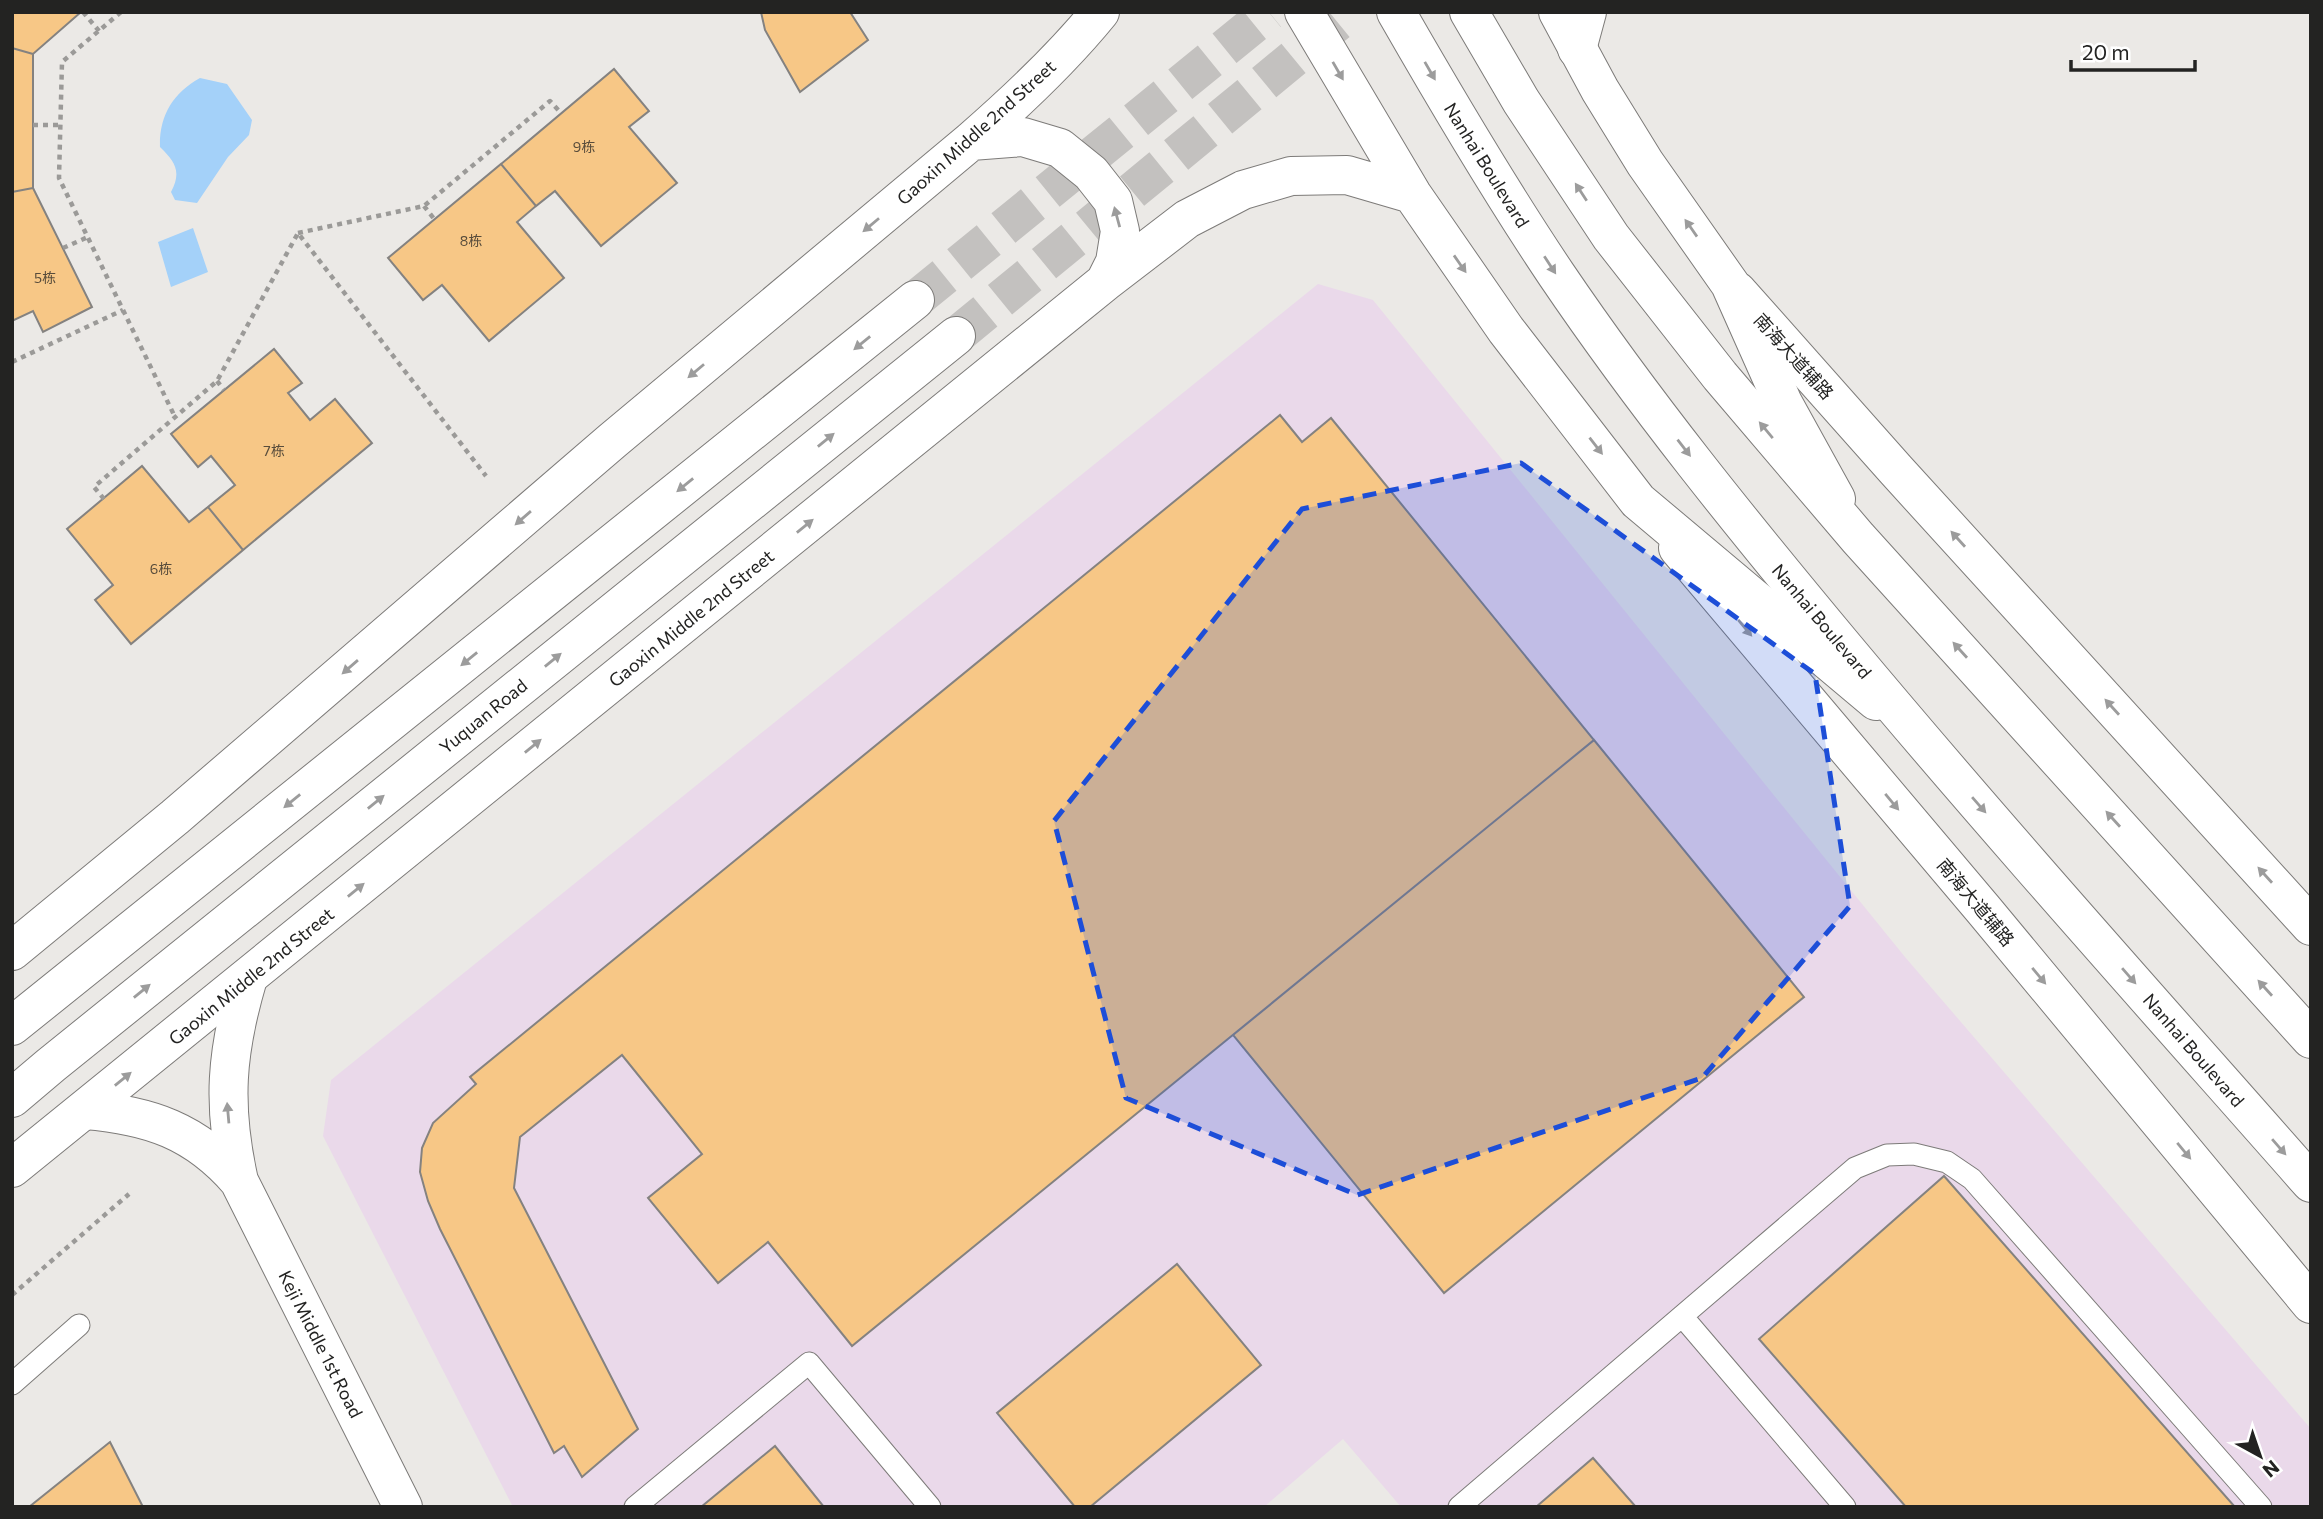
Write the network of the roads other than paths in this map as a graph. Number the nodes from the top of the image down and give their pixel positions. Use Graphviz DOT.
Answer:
graph roads {
  1 [pos="1100,12"];
  2 [pos="1304,12"];
  3 [pos="1396,12"];
  4 [pos="1469,12"];
  5 [pos="1558,12"];
  6 [pos="1587,12"];
  7 [pos="1577,48"];
  8 [pos="971,141"];
  9 [pos="1412,194"];
  10 [pos="1105,282"];
  11 [pos="1730,284"];
  12 [pos="915,300"];
  13 [pos="956,336"];
  14 [pos="1638,501"];
  15 [pos="1858,538"];
  16 [pos="1918,736"];
  17 [pos="2311,926"];
  18 [pos="12,951"];
  19 [pos="248,978"];
  20 [pos="12,1026"];
  21 [pos="2311,1039"];
  22 [pos="12,1098"];
  23 [pos="85,1110"];
  24 [pos="12,1168"];
  25 [pos="239,1181"];
  26 [pos="2311,1183"];
  27 [pos="2311,1304"];
  28 [pos="1682,1316"];
  29 [pos="79,1325"];
  30 [pos="12,1384"];
  31 [pos="403,1507"];
  32 [pos="635,1507"];
  33 [pos="930,1507"];
  34 [pos="1459,1507"];
  35 [pos="1845,1507"];
  36 [pos="2261,1507"];
  1 -- 8 [label="main road, Gaoxin Middle 2nd Street"];
  2 -- 9 [label="main road, one-way"];
  3 -- 16 [label="main road, Nanhai Boulevard, one-way"];
  15 -- 4 [label="main road, one-way"];
  5 -- 7 [label="main road"];
  6 -- 7 [label="main road"];
  11 -- 7 [label="main road, one-way"];
  10 -- 8 [label="main road, one-way"];
  8 -- 18 [label="main road, Gaoxin Middle 2nd Street, one-way"];
  9 -- 10 [label="main road, Gaoxin Middle 2nd Street"];
  9 -- 14 [label="main road, one-way"];
  19 -- 10 [label="main road, Gaoxin Middle 2nd Street, one-way"];
  11 -- 15 [label="main road"];
  17 -- 11 [label="main road, 南海大道辅路, one-way"];
  12 -- 20 [label="main road, one-way"];
  22 -- 13 [label="main road, Yuquan Road, one-way"];
  14 -- 16 [label="main road"];
  14 -- 27 [label="main road, 南海大道辅路, one-way"];
  21 -- 15 [label="main road, one-way"];
  16 -- 26 [label="main road, Nanhai Boulevard, one-way"];
  23 -- 19 [label="main road, Gaoxin Middle 2nd Street, one-way"];
  25 -- 19 [label="main road, Keji Middle 1st Road, one-way"];
  23 -- 24 [label="main road, Gaoxin Middle 2nd Street"];
  23 -- 25 [label="main road, Keji Middle 1st Road"];
  25 -- 31 [label="main road, Keji Middle 1st Road"];
  28 -- 34 [label="lane"];
  28 -- 35 [label="lane"];
  28 -- 36 [label="lane"];
  29 -- 30 [label="lane"];
  32 -- 33 [label="lane"];
}
